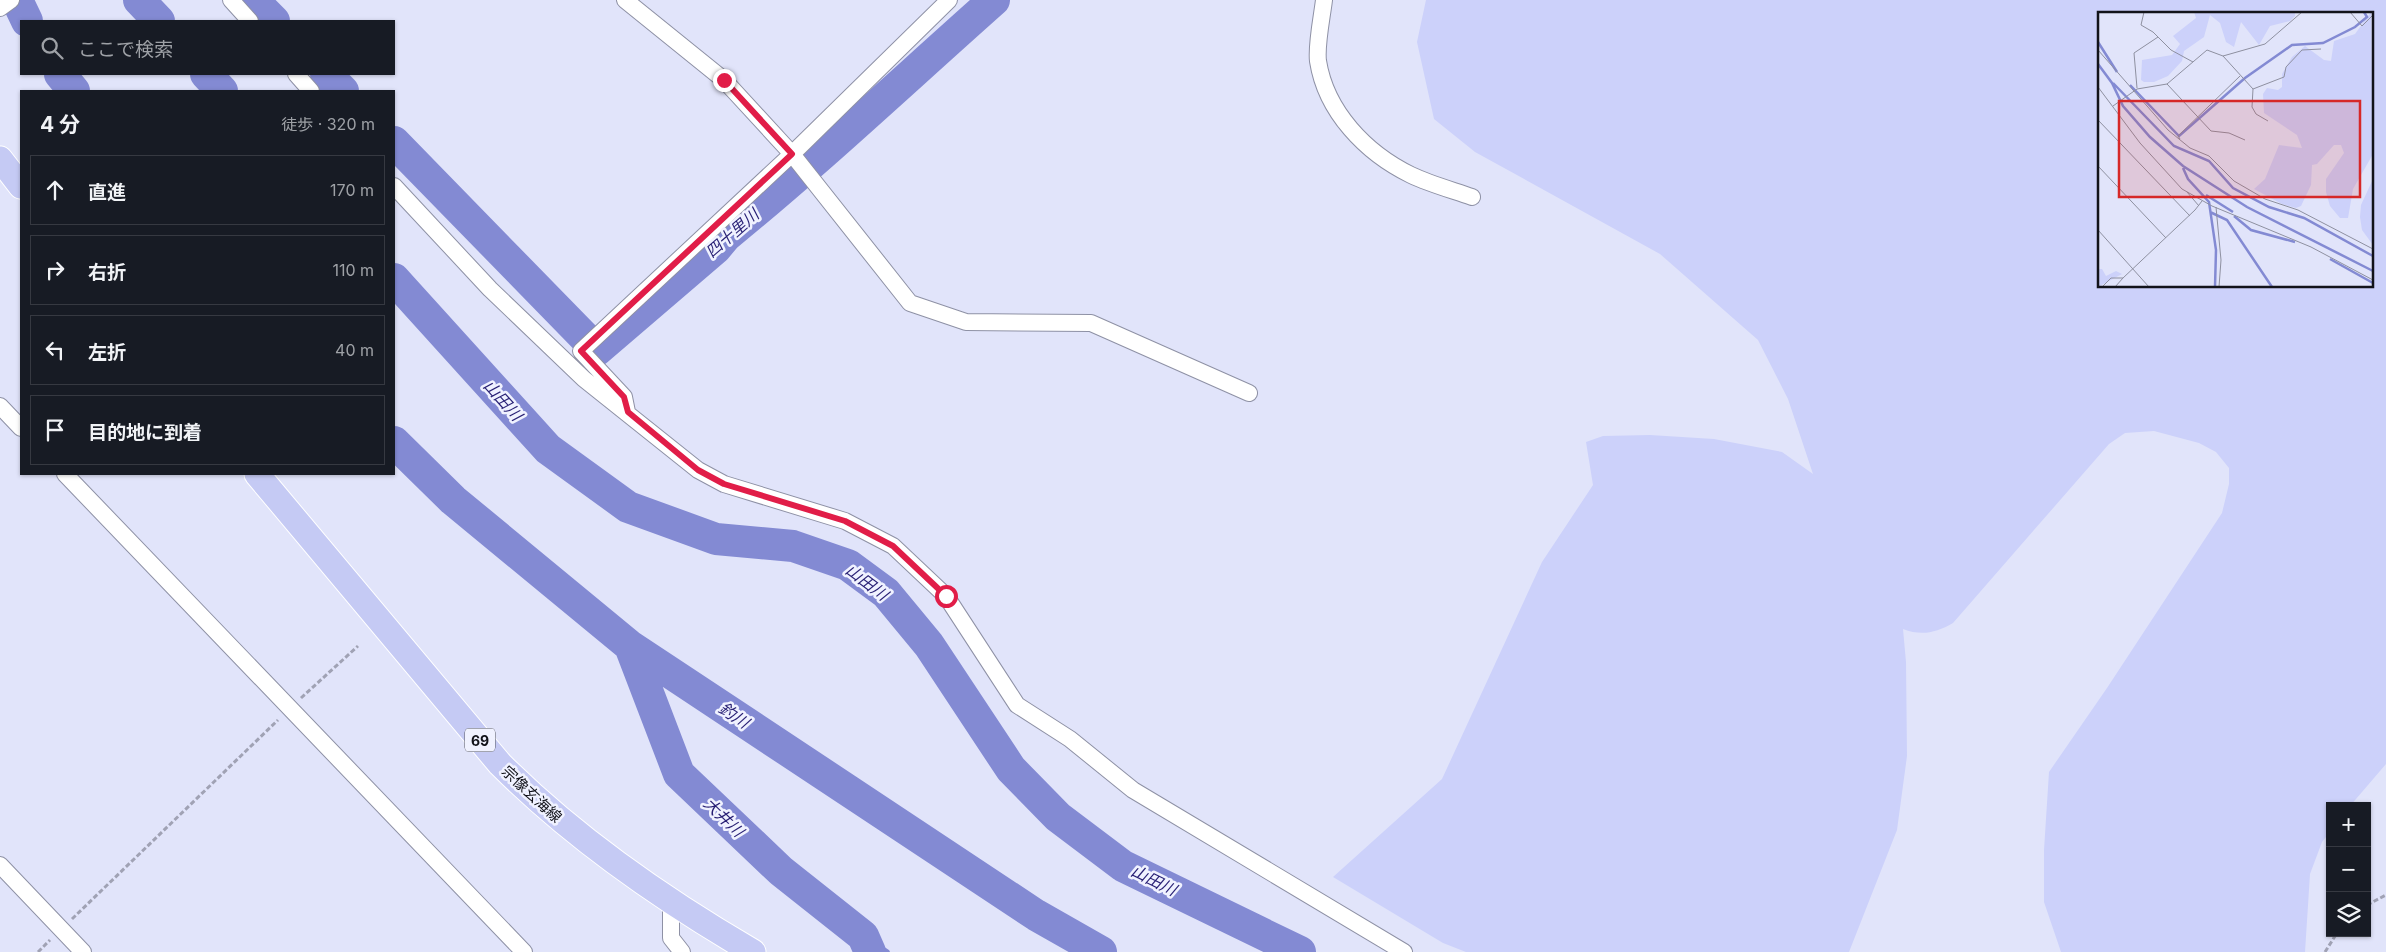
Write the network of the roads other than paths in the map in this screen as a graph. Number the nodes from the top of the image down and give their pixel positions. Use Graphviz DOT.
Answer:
graph roads {
  1 [pos="11,0"];
  2 [pos="231,0"];
  3 [pos="625,0"];
  4 [pos="949,0"];
  5 [pos="1324,0"];
  6 [pos="0,8"];
  7 [pos="249,20"];
  8 [pos="297,75"];
  9 [pos="310,90"];
  10 [pos="792,154"];
  11 [pos="0,159"];
  12 [pos="20,185"];
  13 [pos="395,187"];
  14 [pos="1472,197"];
  15 [pos="1249,393"];
  16 [pos="0,406"];
  17 [pos="628,412"];
  18 [pos="20,427"];
  19 [pos="66,475"];
  20 [pos="258,475"];
  21 [pos="0,865"];
  22 [pos="671,901"];
  23 [pos="83,952"];
  24 [pos="524,952"];
  25 [pos="682,952"];
  26 [pos="753,952"];
  27 [pos="1404,952"];
  1 -- 6 [label="street"];
  2 -- 7 [label="street"];
  3 -- 10 [label="street"];
  4 -- 10 [label="street"];
  5 -- 14 [label="street"];
  8 -- 9 [label="street"];
  10 -- 15 [label="street"];
  10 -- 17 [label="street"];
  11 -- 12 [label="main road"];
  13 -- 17 [label="street"];
  16 -- 18 [label="street"];
  17 -- 27 [label="street"];
  19 -- 24 [label="street"];
  20 -- 22 [label="main road, 宗像玄海線 / 69"];
  21 -- 23 [label="street"];
  22 -- 25 [label="street"];
  22 -- 26 [label="main road, 宗像玄海線 / 69"];
}
